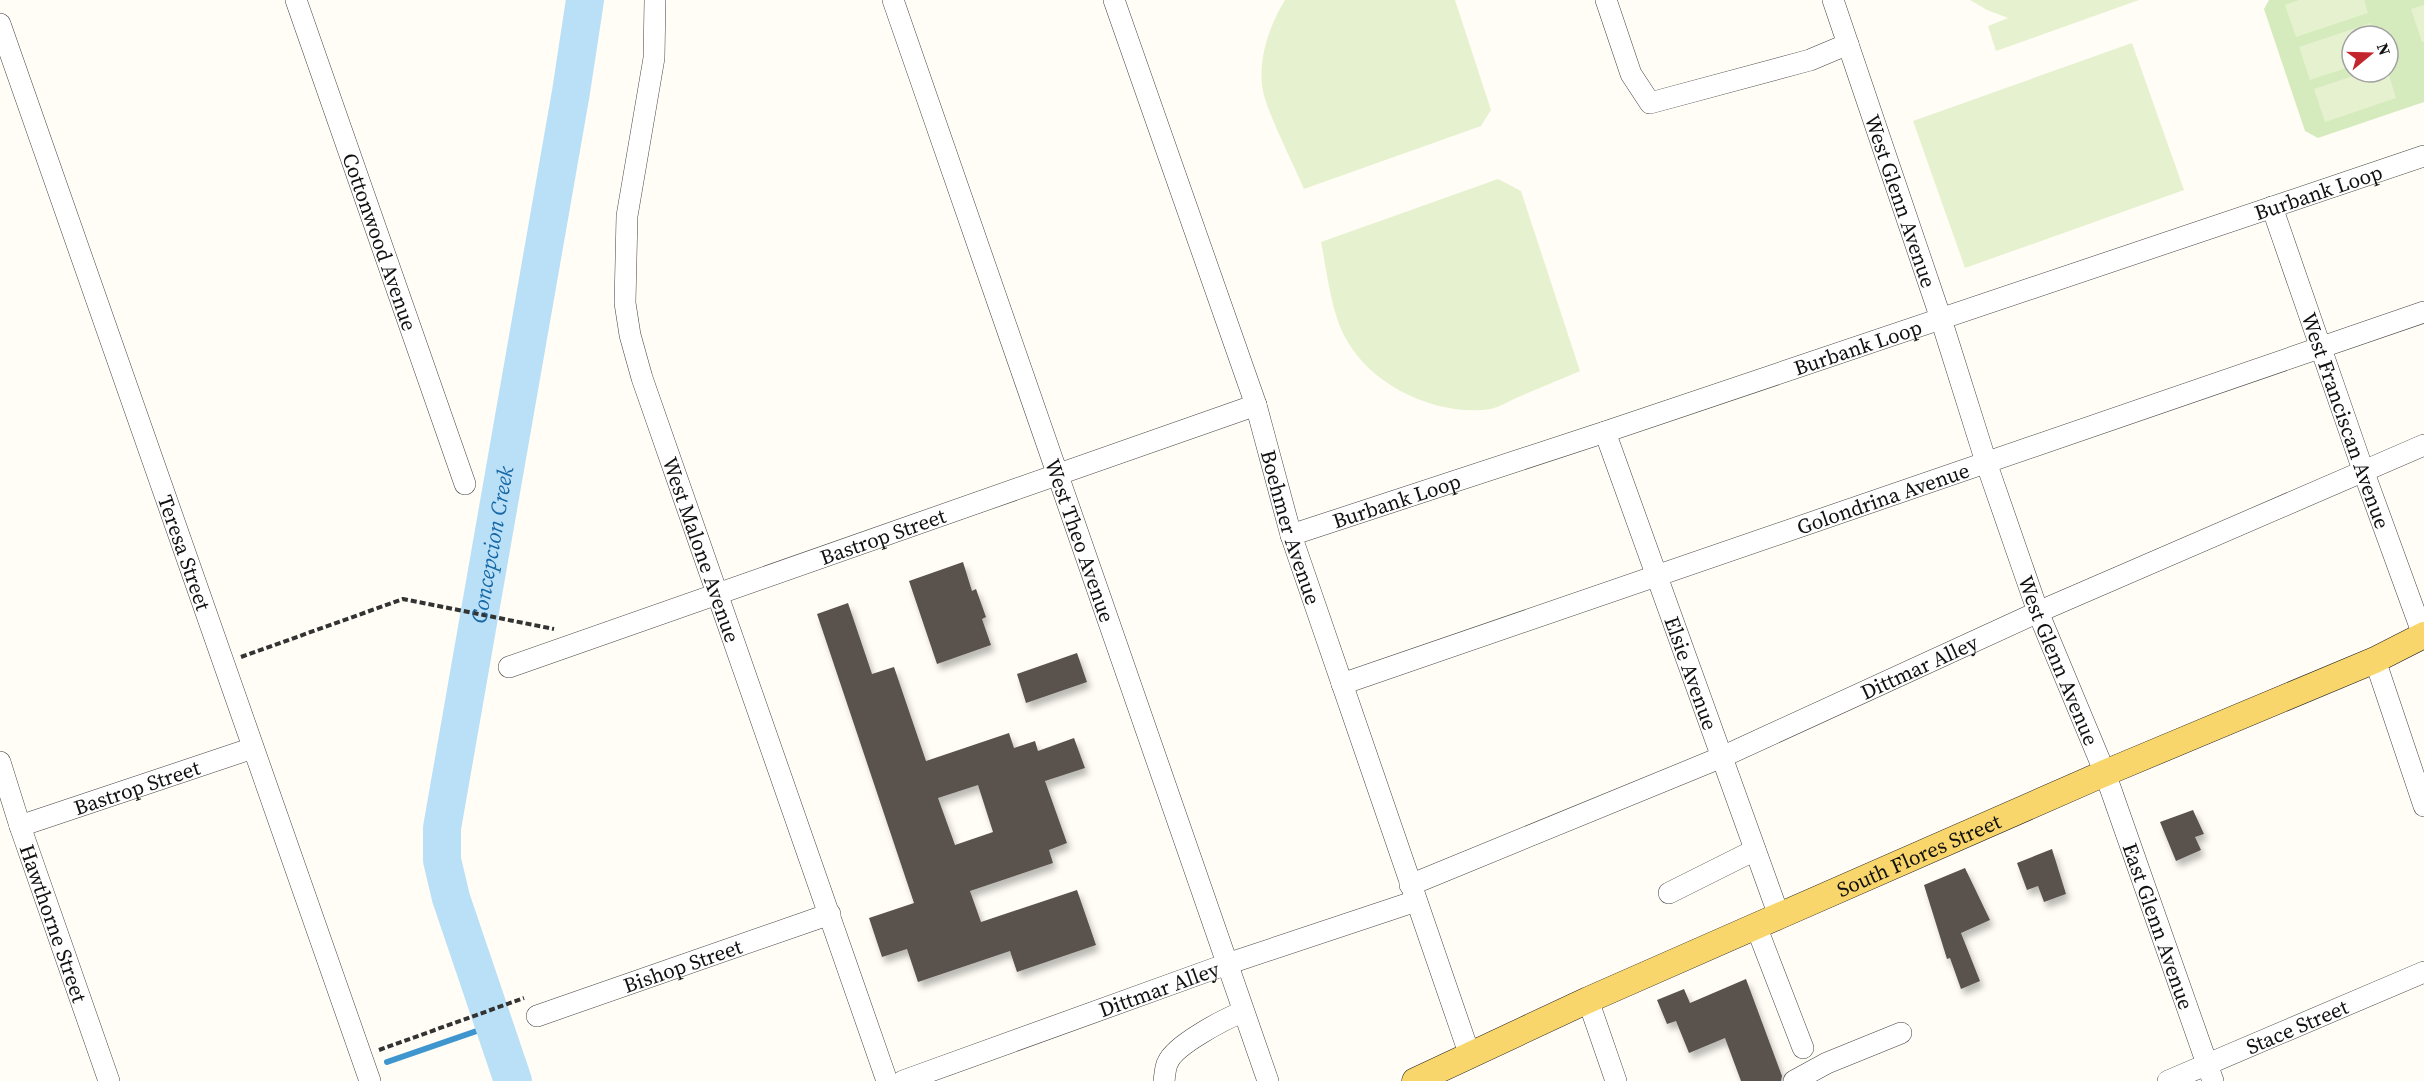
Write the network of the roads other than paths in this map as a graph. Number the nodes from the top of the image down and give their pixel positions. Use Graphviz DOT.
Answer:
graph roads {
  1 [pos="296,0"];
  2 [pos="655,0"];
  3 [pos="892,0"];
  4 [pos="1114,0"];
  5 [pos="1606,0"];
  6 [pos="1833,0"];
  7 [pos="0,24"];
  8 [pos="1848,44"];
  9 [pos="2424,156"];
  10 [pos="2272,207"];
  11 [pos="2424,312"];
  12 [pos="1941,319"];
  13 [pos="2321,346"];
  14 [pos="1256,405"];
  15 [pos="1605,432"];
  16 [pos="2424,445"];
  17 [pos="1986,462"];
  18 [pos="2363,470"];
  19 [pos="1057,475"];
  20 [pos="465,484"];
  21 [pos="1291,535"];
  22 [pos="1658,576"];
  23 [pos="717,594"];
  24 [pos="2038,612"];
  25 [pos="2424,635"];
  26 [pos="2375,660"];
  27 [pos="509,667"];
  28 [pos="1342,684"];
  29 [pos="253,748"];
  30 [pos="1722,757"];
  31 [pos="0,762"];
  32 [pos="2105,773"];
  33 [pos="2424,806"];
  34 [pos="20,826"];
  35 [pos="1755,850"];
  36 [pos="1413,893"];
  37 [pos="1669,893"];
  38 [pos="830,914"];
  39 [pos="1779,916"];
  40 [pos="1756,926"];
  41 [pos="1227,964"];
  42 [pos="2424,972"];
  43 [pos="1588,1000"];
  44 [pos="1243,1012"];
  45 [pos="537,1016"];
  46 [pos="1901,1033"];
  47 [pos="1803,1048"];
  48 [pos="1470,1056"];
  49 [pos="2210,1072"];
  50 [pos="1261,1076"];
  51 [pos="1427,1078"];
  52 [pos="109,1081"];
  53 [pos="370,1081"];
  54 [pos="887,1081"];
  55 [pos="903,1081"];
  56 [pos="1164,1081"];
  57 [pos="1616,1081"];
  58 [pos="1794,1081"];
  59 [pos="2168,1081"];
  1 -- 20 [label="street, Cottonwood Avenue"];
  2 -- 23 [label="street, West Malone Avenue"];
  3 -- 19 [label="street, West Theo Avenue"];
  4 -- 14 [label="street, Boehmer Avenue"];
  5 -- 8 [label="street"];
  6 -- 8 [label="street, West Glenn Avenue"];
  7 -- 29 [label="street, Teresa Street"];
  8 -- 12 [label="street, West Glenn Avenue"];
  9 -- 10 [label="street, Burbank Loop"];
  10 -- 12 [label="street, Burbank Loop"];
  10 -- 13 [label="street, West Franciscan Avenue"];
  11 -- 13 [label="street, Golondrina Avenue"];
  12 -- 15 [label="street, Burbank Loop"];
  12 -- 17 [label="street, West Glenn Avenue"];
  13 -- 17 [label="street, Golondrina Avenue"];
  13 -- 18 [label="street, West Franciscan Avenue"];
  14 -- 19 [label="street, Bastrop Street"];
  14 -- 21 [label="street, Boehmer Avenue"];
  15 -- 21 [label="street, Burbank Loop"];
  15 -- 22 [label="street, Elsie Avenue"];
  16 -- 18 [label="street, Dittmar Alley"];
  17 -- 22 [label="street, Golondrina Avenue"];
  17 -- 24 [label="street, West Glenn Avenue"];
  18 -- 24 [label="street, Dittmar Alley"];
  18 -- 25 [label="street, West Franciscan Avenue"];
  19 -- 23 [label="street, Bastrop Street"];
  19 -- 41 [label="street, West Theo Avenue"];
  21 -- 28 [label="street, Boehmer Avenue"];
  22 -- 28 [label="street, Golondrina Avenue"];
  22 -- 30 [label="street, Elsie Avenue"];
  23 -- 27 [label="street, Bastrop Street"];
  23 -- 38 [label="street, West Malone Avenue"];
  24 -- 30 [label="street, Dittmar Alley"];
  24 -- 32 [label="street, West Glenn Avenue"];
  25 -- 26 [label="main road, South Flores Street"];
  26 -- 32 [label="main road, South Flores Street"];
  26 -- 33 [label="street"];
  28 -- 36 [label="street, Boehmer Avenue"];
  29 -- 34 [label="street, Bastrop Street"];
  29 -- 53 [label="street, Teresa Street"];
  30 -- 35 [label="street, Elsie Avenue"];
  30 -- 36 [label="street, Dittmar Alley"];
  31 -- 34 [label="street, Hawthorne Street"];
  32 -- 39 [label="main road, South Flores Street"];
  32 -- 49 [label="street, East Glenn Avenue"];
  34 -- 52 [label="street, Hawthorne Street"];
  35 -- 37 [label="street"];
  35 -- 39 [label="street, Elsie Avenue"];
  36 -- 41 [label="street, Dittmar Alley"];
  36 -- 48 [label="street, Boehmer Avenue"];
  38 -- 45 [label="street, Bishop Street"];
  38 -- 54 [label="street, West Malone Avenue"];
  39 -- 40 [label="main road, South Flores Street"];
  40 -- 43 [label="main road, South Flores Street"];
  40 -- 47 [label="street"];
  41 -- 44 [label="street, West Theo Avenue"];
  41 -- 55 [label="street, Dittmar Alley"];
  42 -- 49 [label="street, Stace Street"];
  43 -- 48 [label="main road, South Flores Street"];
  43 -- 57 [label="street"];
  44 -- 50 [label="street, West Theo Avenue"];
  44 -- 56 [label="street"];
  46 -- 58 [label="street"];
  48 -- 51 [label="main road, South Flores Street"];
  49 -- 59 [label="street, Stace Street"];
}
